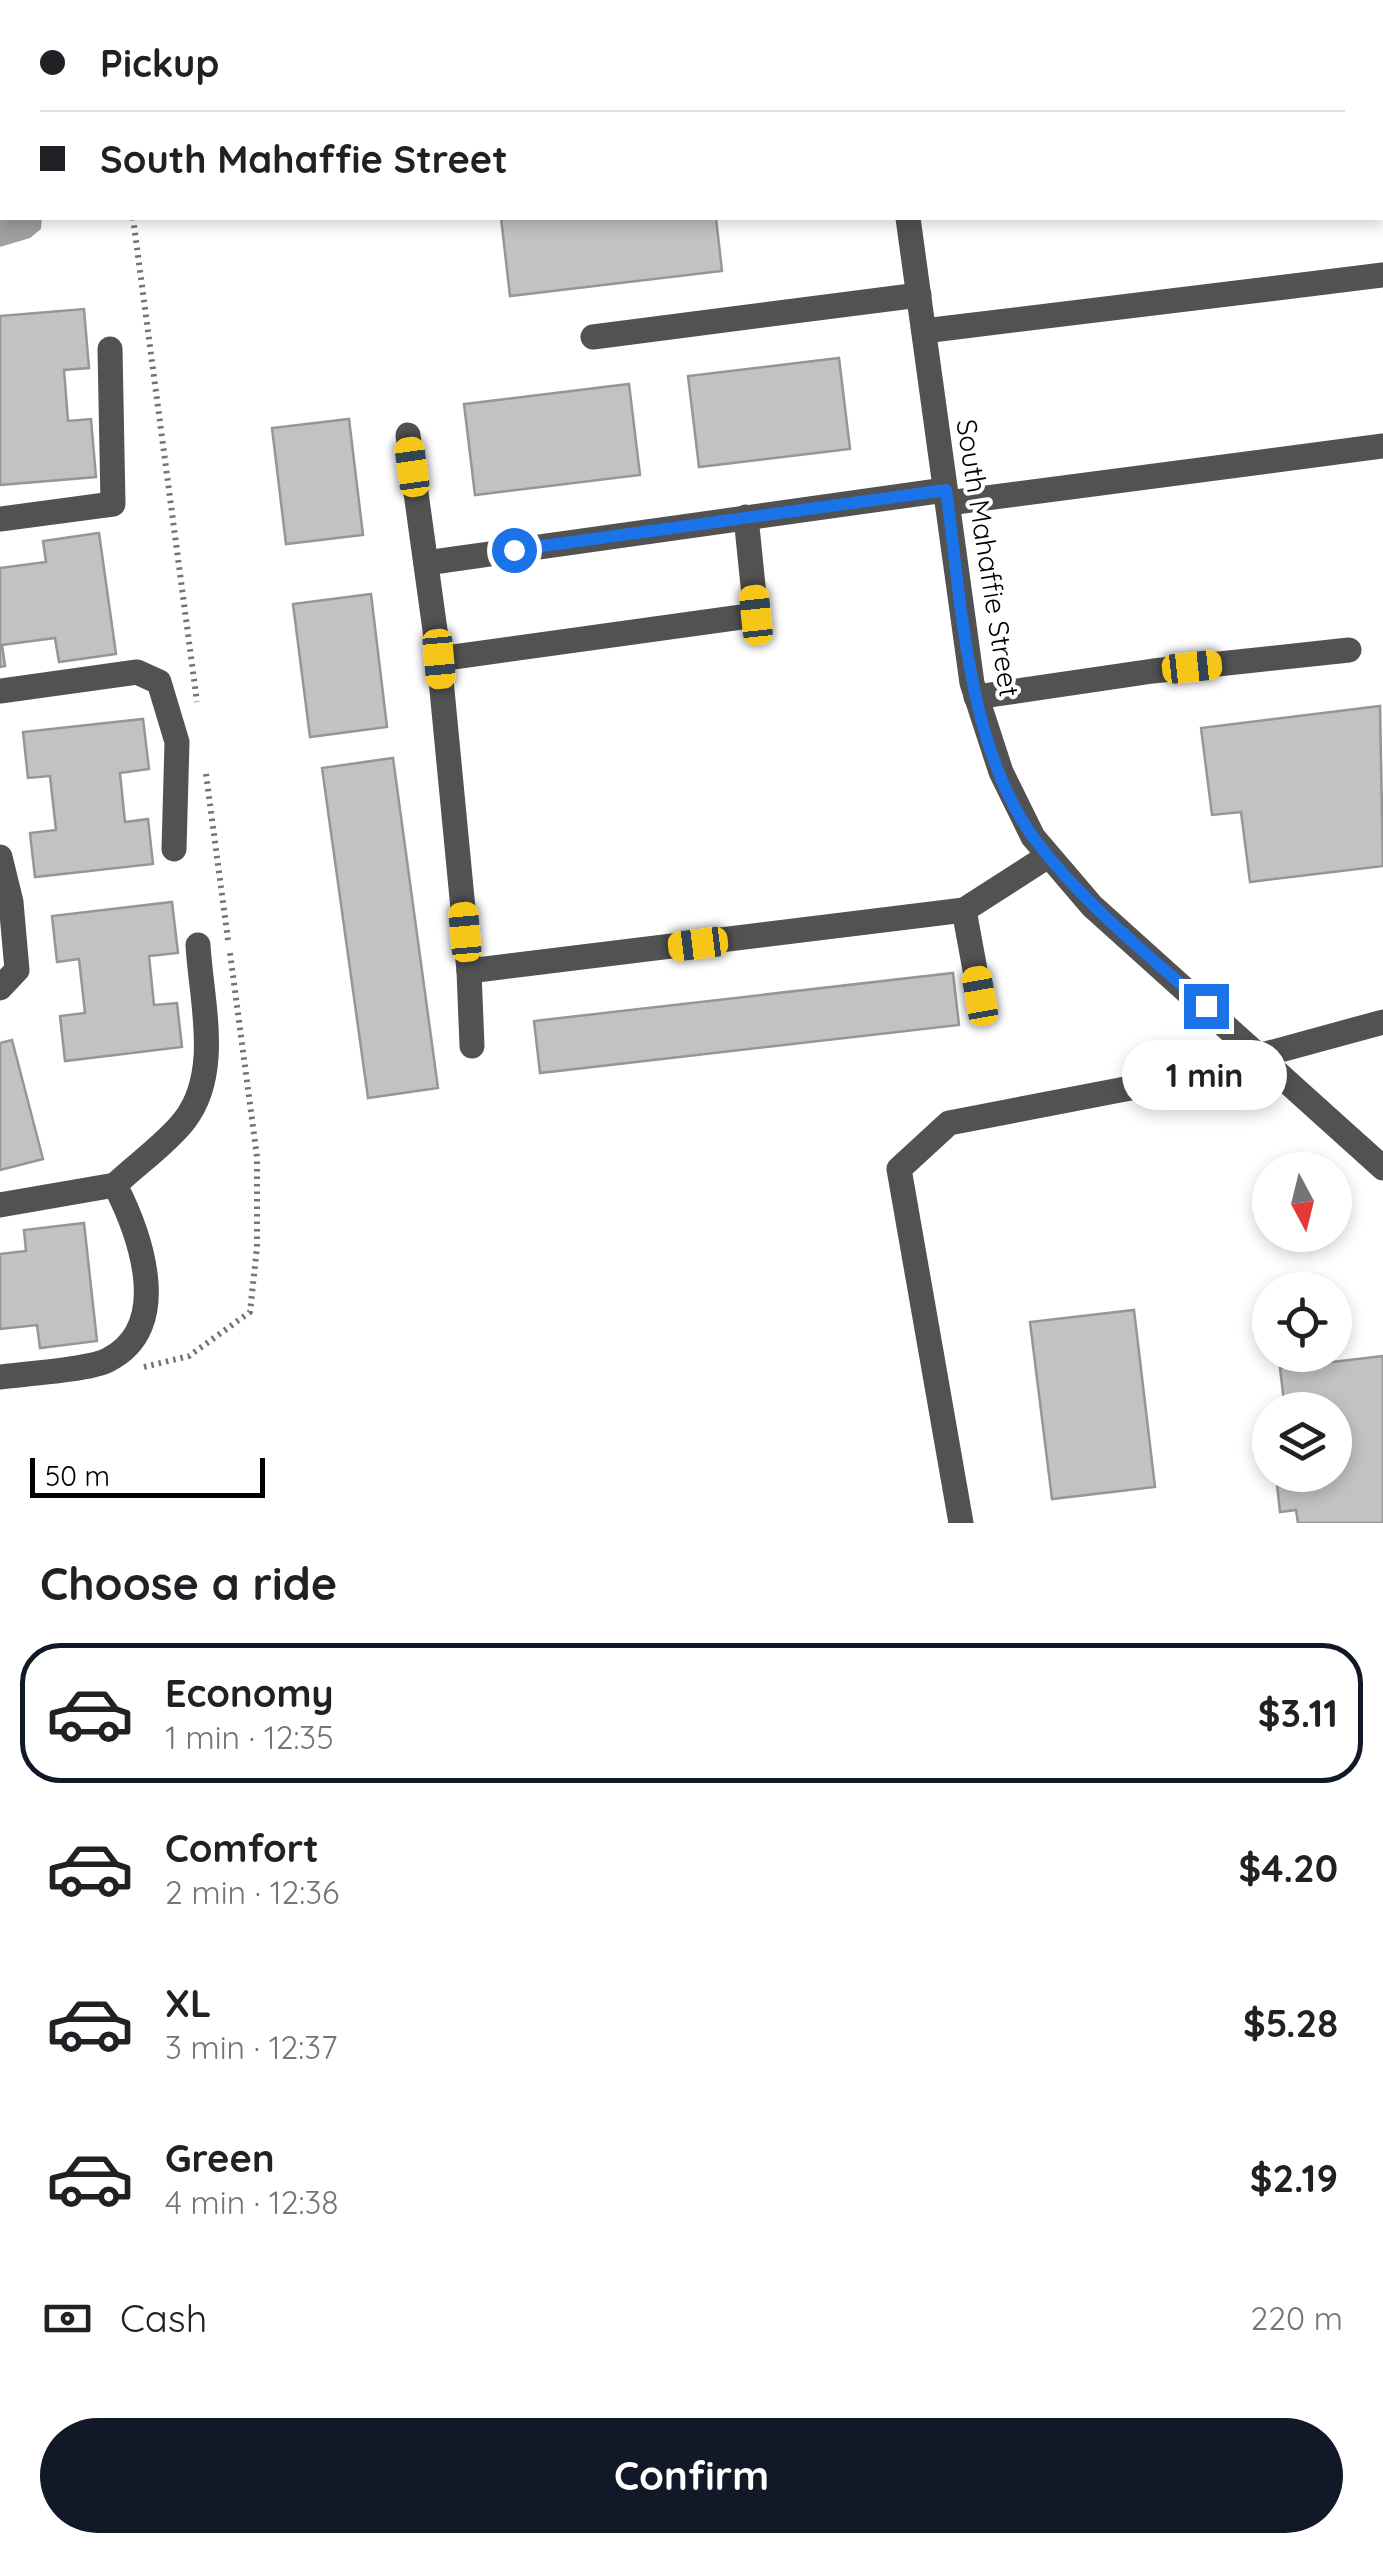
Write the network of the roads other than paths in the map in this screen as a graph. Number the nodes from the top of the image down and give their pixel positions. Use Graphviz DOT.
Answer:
graph roads {
  1 [pos="908,220"];
  2 [pos="1383,275"];
  3 [pos="919,296"];
  4 [pos="924,331"];
  5 [pos="592,337"];
  6 [pos="110,348"];
  7 [pos="408,436"];
  8 [pos="1383,446"];
  9 [pos="946,497"];
  10 [pos="746,517"];
  11 [pos="0,519"];
  12 [pos="426,563"];
  13 [pos="1349,650"];
  14 [pos="439,659"];
  15 [pos="0,691"];
  16 [pos="976,697"];
  17 [pos="174,849"];
  18 [pos="1048,856"];
  19 [pos="0,857"];
  20 [pos="964,910"];
  21 [pos="198,945"];
  22 [pos="469,970"];
  23 [pos="0,988"];
  24 [pos="980,996"];
  25 [pos="1383,1022"];
  26 [pos="472,1046"];
  27 [pos="1262,1056"];
  28 [pos="1383,1168"];
  29 [pos="115,1185"];
  30 [pos="0,1205"];
  31 [pos="0,1378"];
  32 [pos="961,1523"];
  1 -- 3 [label="street, South Mahaffie Street"];
  2 -- 4 [label="street"];
  3 -- 4 [label="street, South Mahaffie Street"];
  3 -- 5 [label="street"];
  4 -- 9 [label="street, South Mahaffie Street"];
  6 -- 11 [label="street"];
  7 -- 12 [label="street"];
  8 -- 9 [label="street"];
  9 -- 10 [label="street"];
  9 -- 16 [label="street, South Mahaffie Street"];
  10 -- 12 [label="street"];
  10 -- 14 [label="street"];
  12 -- 14 [label="street"];
  13 -- 16 [label="street"];
  14 -- 22 [label="street"];
  15 -- 17 [label="street"];
  16 -- 18 [label="street, South Mahaffie Street"];
  18 -- 20 [label="street"];
  18 -- 27 [label="street, South Mahaffie Street"];
  19 -- 23 [label="street"];
  20 -- 22 [label="street"];
  20 -- 24 [label="street"];
  21 -- 29 [label="street"];
  22 -- 26 [label="street"];
  25 -- 27 [label="street"];
  27 -- 28 [label="street, South Mahaffie Street"];
  27 -- 32 [label="street"];
  29 -- 30 [label="street"];
  29 -- 31 [label="street"];
}
